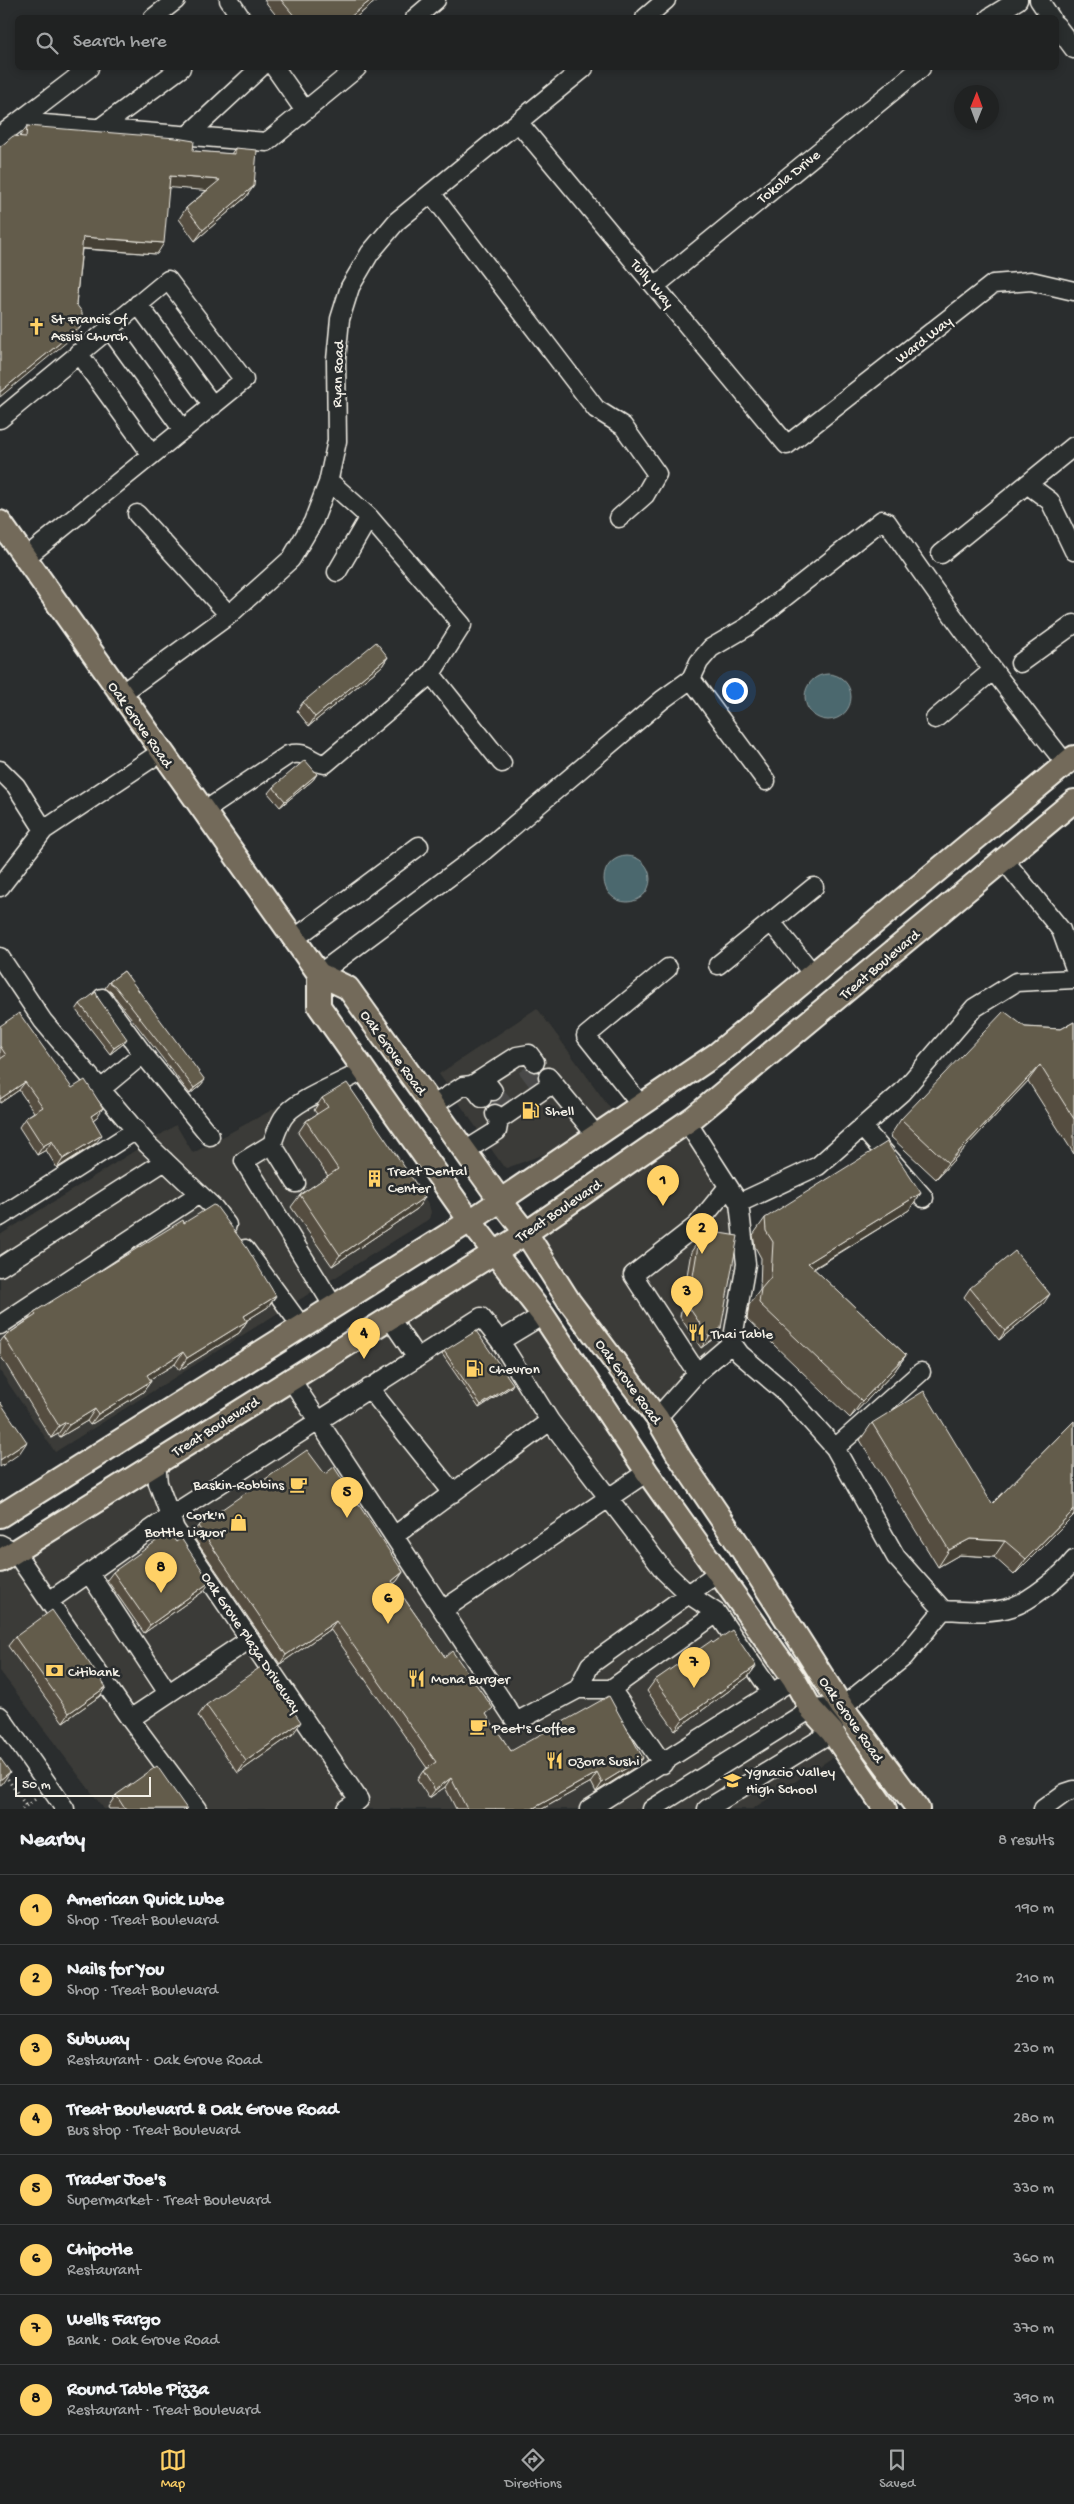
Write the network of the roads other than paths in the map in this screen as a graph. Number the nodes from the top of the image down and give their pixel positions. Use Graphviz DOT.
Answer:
graph roads {
  1 [pos="176,0"];
  2 [pos="229,0"];
  3 [pos="436,0"];
  4 [pos="666,0"];
  5 [pos="1018,0"];
  6 [pos="1039,0"];
  7 [pos="157,15"];
  8 [pos="239,15"];
  9 [pos="418,15"];
  10 [pos="648,15"];
  11 [pos="994,15"];
  12 [pos="1050,15"];
  13 [pos="1059,29"];
  14 [pos="1074,49"];
  15 [pos="86,70"];
  16 [pos="178,70"];
  17 [pos="258,70"];
  18 [pos="277,70"];
  19 [pos="355,70"];
  20 [pos="582,70"];
  21 [pos="919,70"];
  22 [pos="305,111"];
  23 [pos="19,122"];
  24 [pos="518,122"];
  25 [pos="100,128"];
  26 [pos="0,136"];
  27 [pos="188,136"];
  28 [pos="431,193"];
  29 [pos="655,286"];
  30 [pos="1074,291"];
  31 [pos="138,304"];
  32 [pos="109,328"];
  33 [pos="78,353"];
  34 [pos="213,406"];
  35 [pos="0,419"];
  36 [pos="183,430"];
  37 [pos="787,445"];
  38 [pos="1074,446"];
  39 [pos="152,455"];
  40 [pos="329,482"];
  41 [pos="1028,484"];
  42 [pos="137,514"];
  43 [pos="369,517"];
  44 [pos="619,518"];
  45 [pos="0,522"];
  46 [pos="1074,552"];
  47 [pos="941,554"];
  48 [pos="25,558"];
  49 [pos="337,572"];
  50 [pos="229,615"];
  51 [pos="1074,624"];
  52 [pos="1020,663"];
  53 [pos="992,672"];
  54 [pos="431,674"];
  55 [pos="691,679"];
  56 [pos="121,694"];
  57 [pos="935,719"];
  58 [pos="161,752"];
  59 [pos="1070,761"];
  60 [pos="502,763"];
  61 [pos="0,770"];
  62 [pos="766,781"];
  63 [pos="1074,801"];
  64 [pos="203,812"];
  65 [pos="44,830"];
  66 [pos="419,846"];
  67 [pos="1004,860"];
  68 [pos="0,887"];
  69 [pos="814,887"];
  70 [pos="771,922"];
  71 [pos="294,939"];
  72 [pos="0,957"];
  73 [pos="718,965"];
  74 [pos="1074,966"];
  75 [pos="668,968"];
  76 [pos="319,974"];
  77 [pos="813,974"];
  78 [pos="1074,979"];
  79 [pos="102,998"];
  80 [pos="144,1054"];
  81 [pos="526,1062"];
  82 [pos="364,1070"];
  83 [pos="101,1089"];
  84 [pos="640,1104"];
  85 [pos="432,1106"];
  86 [pos="687,1122"];
  87 [pos="862,1127"];
  88 [pos="136,1130"];
  89 [pos="596,1135"];
  90 [pos="210,1136"];
  91 [pos="272,1144"];
  92 [pos="465,1151"];
  93 [pos="165,1161"];
  94 [pos="296,1183"];
  95 [pos="728,1187"];
  96 [pos="199,1194"];
  97 [pos="924,1198"];
  98 [pos="500,1200"];
  99 [pos="739,1203"];
  100 [pos="0,1217"];
  101 [pos="470,1221"];
  102 [pos="526,1233"];
  103 [pos="495,1251"];
  104 [pos="0,1267"];
  105 [pos="334,1307"];
  106 [pos="543,1315"];
  107 [pos="389,1316"];
  108 [pos="0,1325"];
  109 [pos="302,1327"];
  110 [pos="500,1342"];
  111 [pos="732,1343"];
  112 [pos="417,1358"];
  113 [pos="922,1372"];
  114 [pos="697,1373"];
  115 [pos="290,1378"];
  116 [pos="369,1388"];
  117 [pos="657,1418"];
  118 [pos="550,1420"];
  119 [pos="319,1421"];
  120 [pos="835,1448"];
  121 [pos="156,1463"];
  122 [pos="647,1472"];
  123 [pos="452,1493"];
  124 [pos="609,1497"];
  125 [pos="0,1516"];
  126 [pos="170,1516"];
  127 [pos="394,1536"];
  128 [pos="5,1552"];
  129 [pos="1074,1560"];
  130 [pos="719,1572"];
  131 [pos="89,1573"];
  132 [pos="688,1594"];
  133 [pos="48,1601"];
  134 [pos="443,1610"];
  135 [pos="942,1610"];
  136 [pos="717,1613"];
  137 [pos="250,1639"];
  138 [pos="794,1679"];
  139 [pos="578,1689"];
  140 [pos="611,1689"];
  141 [pos="772,1693"];
  142 [pos="168,1694"];
  143 [pos="842,1707"];
  144 [pos="810,1709"];
  145 [pos="0,1716"];
  146 [pos="130,1719"];
  147 [pos="832,1732"];
  148 [pos="663,1764"];
  149 [pos="1074,1790"];
  150 [pos="357,1806"];
  151 [pos="65,1809"];
  152 [pos="197,1809"];
  153 [pos="589,1809"];
  154 [pos="652,1809"];
  155 [pos="707,1809"];
  156 [pos="885,1809"];
  157 [pos="918,1809"];
  158 [pos="1042,1809"];
  1 -- 7 [label="street"];
  2 -- 8 [label="street"];
  3 -- 9 [label="street"];
  4 -- 10 [label="street"];
  5 -- 11 [label="street"];
  6 -- 12 [label="street"];
  13 -- 14 [label="street"];
  15 -- 23 [label="street"];
  16 -- 25 [label="street"];
  17 -- 27 [label="street"];
  18 -- 22 [label="street"];
  19 -- 22 [label="street"];
  20 -- 24 [label="street, Ryan Road"];
  21 -- 29 [label="street, Tokola Drive"];
  22 -- 27 [label="street"];
  23 -- 25 [label="street"];
  23 -- 26 [label="street"];
  24 -- 28 [label="street, Ryan Road"];
  24 -- 29 [label="street, Tully Way"];
  25 -- 27 [label="street"];
  28 -- 40 [label="street, Ryan Road"];
  28 -- 44 [label="street"];
  29 -- 37 [label="street, Tully Way"];
  30 -- 37 [label="street, Ward Way"];
  31 -- 32 [label="street"];
  31 -- 34 [label="street"];
  31 -- 34 [label="street"];
  32 -- 33 [label="street"];
  32 -- 36 [label="street"];
  33 -- 35 [label="street"];
  33 -- 39 [label="street"];
  34 -- 36 [label="street"];
  36 -- 39 [label="street"];
  38 -- 41 [label="street"];
  39 -- 48 [label="street"];
  40 -- 43 [label="street"];
  40 -- 50 [label="street, Ryan Road"];
  41 -- 46 [label="street"];
  41 -- 47 [label="street"];
  42 -- 50 [label="street"];
  43 -- 49 [label="street"];
  43 -- 54 [label="street"];
  45 -- 48 [label="main road, Oak Grove Road"];
  48 -- 56 [label="main road, Oak Grove Road"];
  50 -- 56 [label="street, Ryan Road"];
  51 -- 52 [label="street"];
  53 -- 55 [label="street"];
  53 -- 57 [label="street"];
  53 -- 59 [label="street"];
  54 -- 60 [label="street"];
  54 -- 64 [label="street"];
  55 -- 62 [label="street"];
  55 -- 76 [label="street"];
  56 -- 58 [label="main road, Oak Grove Road"];
  58 -- 64 [label="main road, Oak Grove Road"];
  58 -- 65 [label="street"];
  59 -- 77 [label="main road"];
  61 -- 65 [label="street"];
  63 -- 67 [label="main road, Treat Boulevard"];
  64 -- 71 [label="main road, Oak Grove Road"];
  65 -- 68 [label="street"];
  66 -- 71 [label="street"];
  67 -- 74 [label="street"];
  67 -- 86 [label="main road, Treat Boulevard"];
  69 -- 70 [label="street"];
  70 -- 73 [label="street"];
  70 -- 77 [label="street"];
  71 -- 76 [label="main road, Oak Grove Road"];
  72 -- 83 [label="street"];
  75 -- 84 [label="street"];
  76 -- 82 [label="main road, Oak Grove Road"];
  76 -- 85 [label="main road, Oak Grove Road"];
  77 -- 84 [label="main road"];
  78 -- 87 [label="street"];
  79 -- 80 [label="street"];
  80 -- 83 [label="street"];
  80 -- 90 [label="street"];
  81 -- 85 [label="street"];
  82 -- 91 [label="street"];
  82 -- 101 [label="main road, Oak Grove Road"];
  83 -- 88 [label="street"];
  84 -- 89 [label="main road"];
  85 -- 92 [label="main road, Oak Grove Road"];
  86 -- 95 [label="street"];
  86 -- 102 [label="main road, Treat Boulevard"];
  87 -- 97 [label="street"];
  87 -- 99 [label="street"];
  88 -- 93 [label="street"];
  88 -- 100 [label="street"];
  89 -- 92 [label="street"];
  89 -- 98 [label="main road"];
  91 -- 94 [label="street"];
  91 -- 105 [label="street"];
  92 -- 98 [label="main road, Oak Grove Road"];
  93 -- 96 [label="street"];
  93 -- 104 [label="street"];
  95 -- 99 [label="street"];
  95 -- 114 [label="street"];
  96 -- 108 [label="street"];
  96 -- 109 [label="street"];
  98 -- 101 [label="main road"];
  98 -- 102 [label="main road, Oak Grove Road"];
  99 -- 111 [label="street"];
  101 -- 103 [label="main road, Oak Grove Road"];
  101 -- 105 [label="main road"];
  102 -- 103 [label="main road, Treat Boulevard"];
  102 -- 117 [label="main road, Oak Grove Road"];
  103 -- 106 [label="main road, Oak Grove Road"];
  103 -- 107 [label="main road, Treat Boulevard"];
  105 -- 109 [label="main road"];
  106 -- 110 [label="street"];
  106 -- 122 [label="main road, Oak Grove Road"];
  107 -- 112 [label="street"];
  107 -- 115 [label="main road, Treat Boulevard"];
  109 -- 125 [label="main road"];
  110 -- 112 [label="street"];
  110 -- 118 [label="street"];
  111 -- 114 [label="street"];
  111 -- 120 [label="street"];
  112 -- 116 [label="street"];
  113 -- 120 [label="street"];
  114 -- 117 [label="street"];
  115 -- 119 [label="street"];
  115 -- 121 [label="main road, Treat Boulevard"];
  116 -- 119 [label="street"];
  116 -- 123 [label="street"];
  117 -- 143 [label="main road, Oak Grove Road"];
  118 -- 123 [label="street"];
  118 -- 124 [label="street"];
  119 -- 126 [label="street"];
  119 -- 127 [label="street"];
  120 -- 135 [label="street"];
  121 -- 126 [label="street, Oak Grove Plaza Driveway"];
  121 -- 128 [label="main road, Treat Boulevard"];
  122 -- 124 [label="street"];
  122 -- 130 [label="main road, Oak Grove Road"];
  123 -- 127 [label="street"];
  124 -- 132 [label="street"];
  124 -- 134 [label="street"];
  126 -- 131 [label="street"];
  126 -- 137 [label="street, Oak Grove Plaza Driveway"];
  127 -- 134 [label="street"];
  128 -- 133 [label="street"];
  129 -- 135 [label="street"];
  130 -- 132 [label="street"];
  130 -- 138 [label="main road, Oak Grove Road"];
  131 -- 133 [label="street"];
  131 -- 142 [label="street"];
  132 -- 136 [label="street"];
  132 -- 139 [label="street"];
  133 -- 146 [label="street"];
  134 -- 139 [label="street"];
  135 -- 143 [label="street"];
  136 -- 140 [label="street"];
  136 -- 141 [label="street"];
  137 -- 142 [label="street"];
  137 -- 150 [label="street, Oak Grove Plaza Driveway"];
  138 -- 141 [label="street"];
  138 -- 144 [label="main road, Oak Grove Road"];
  139 -- 140 [label="street"];
  140 -- 148 [label="street"];
  141 -- 148 [label="street"];
  142 -- 146 [label="street"];
  143 -- 144 [label="street"];
  143 -- 147 [label="street"];
  143 -- 157 [label="main road, Oak Grove Road"];
  144 -- 147 [label="main road, Oak Grove Road"];
  144 -- 154 [label="street"];
  145 -- 151 [label="street"];
  146 -- 152 [label="street"];
  147 -- 155 [label="street"];
  147 -- 156 [label="main road, Oak Grove Road"];
  148 -- 153 [label="street"];
  149 -- 158 [label="street"];
}
